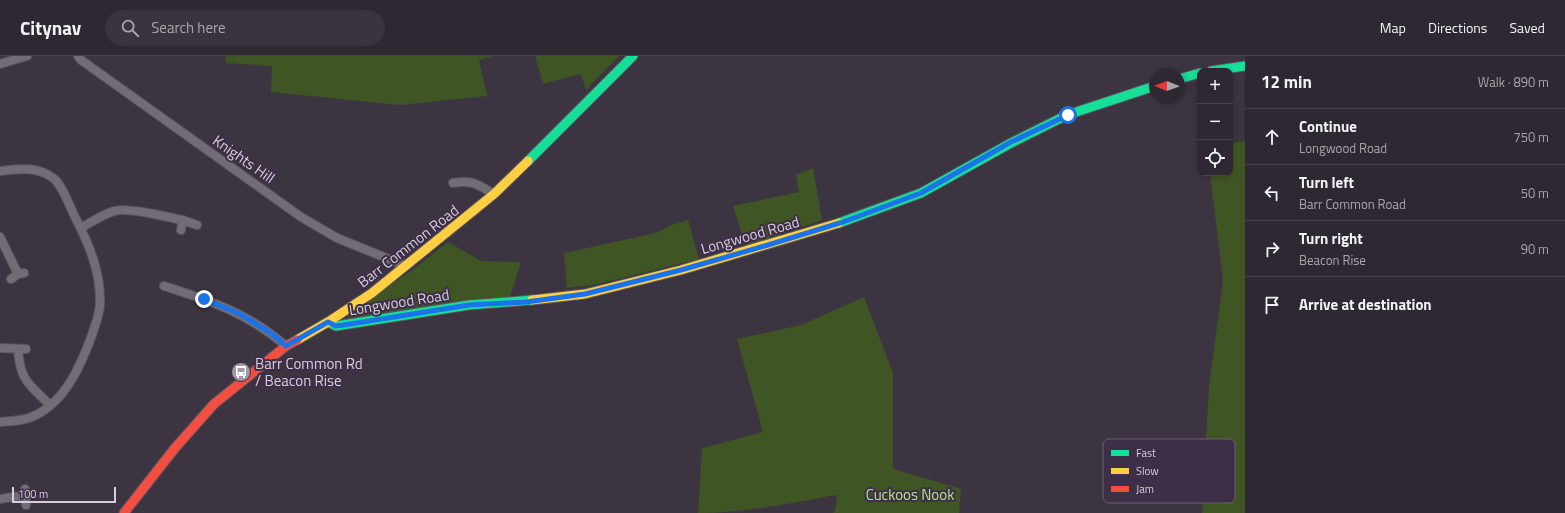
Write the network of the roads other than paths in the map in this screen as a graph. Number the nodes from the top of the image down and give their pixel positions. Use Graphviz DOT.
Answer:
graph roads {
  1 [pos="27,56"];
  2 [pos="78,56"];
  3 [pos="633,56"];
  4 [pos="0,64"];
  5 [pos="1245,66"];
  6 [pos="1231,68"];
  7 [pos="1197,74"];
  8 [pos="1185,77"];
  9 [pos="1149,88"];
  10 [pos="0,171"];
  11 [pos="452,183"];
  12 [pos="494,194"];
  13 [pos="183,220"];
  14 [pos="197,225"];
  15 [pos="81,228"];
  16 [pos="181,230"];
  17 [pos="0,237"];
  18 [pos="406,266"];
  19 [pos="10,279"];
  20 [pos="164,286"];
  21 [pos="328,322"];
  22 [pos="286,346"];
  23 [pos="0,348"];
  24 [pos="50,405"];
  25 [pos="0,422"];
  26 [pos="0,499"];
  27 [pos="26,505"];
  28 [pos="124,513"];
  1 -- 4 [label="street"];
  2 -- 18 [label="street, Knights Hill"];
  3 -- 12 [label="main road, Barr Common Road"];
  5 -- 6 [label="main road"];
  7 -- 8 [label="main road"];
  9 -- 21 [label="main road, Longwood Road"];
  10 -- 15 [label="street"];
  11 -- 12 [label="street"];
  12 -- 18 [label="main road, Barr Common Road"];
  13 -- 14 [label="street"];
  13 -- 15 [label="street"];
  13 -- 16 [label="street"];
  15 -- 24 [label="street"];
  17 -- 19 [label="street"];
  18 -- 21 [label="main road, Barr Common Road"];
  20 -- 22 [label="street"];
  21 -- 22 [label="main road, Barr Common Road"];
  22 -- 28 [label="main road, Barr Common Road"];
  23 -- 24 [label="street"];
  24 -- 25 [label="street"];
  26 -- 27 [label="street"];
}
